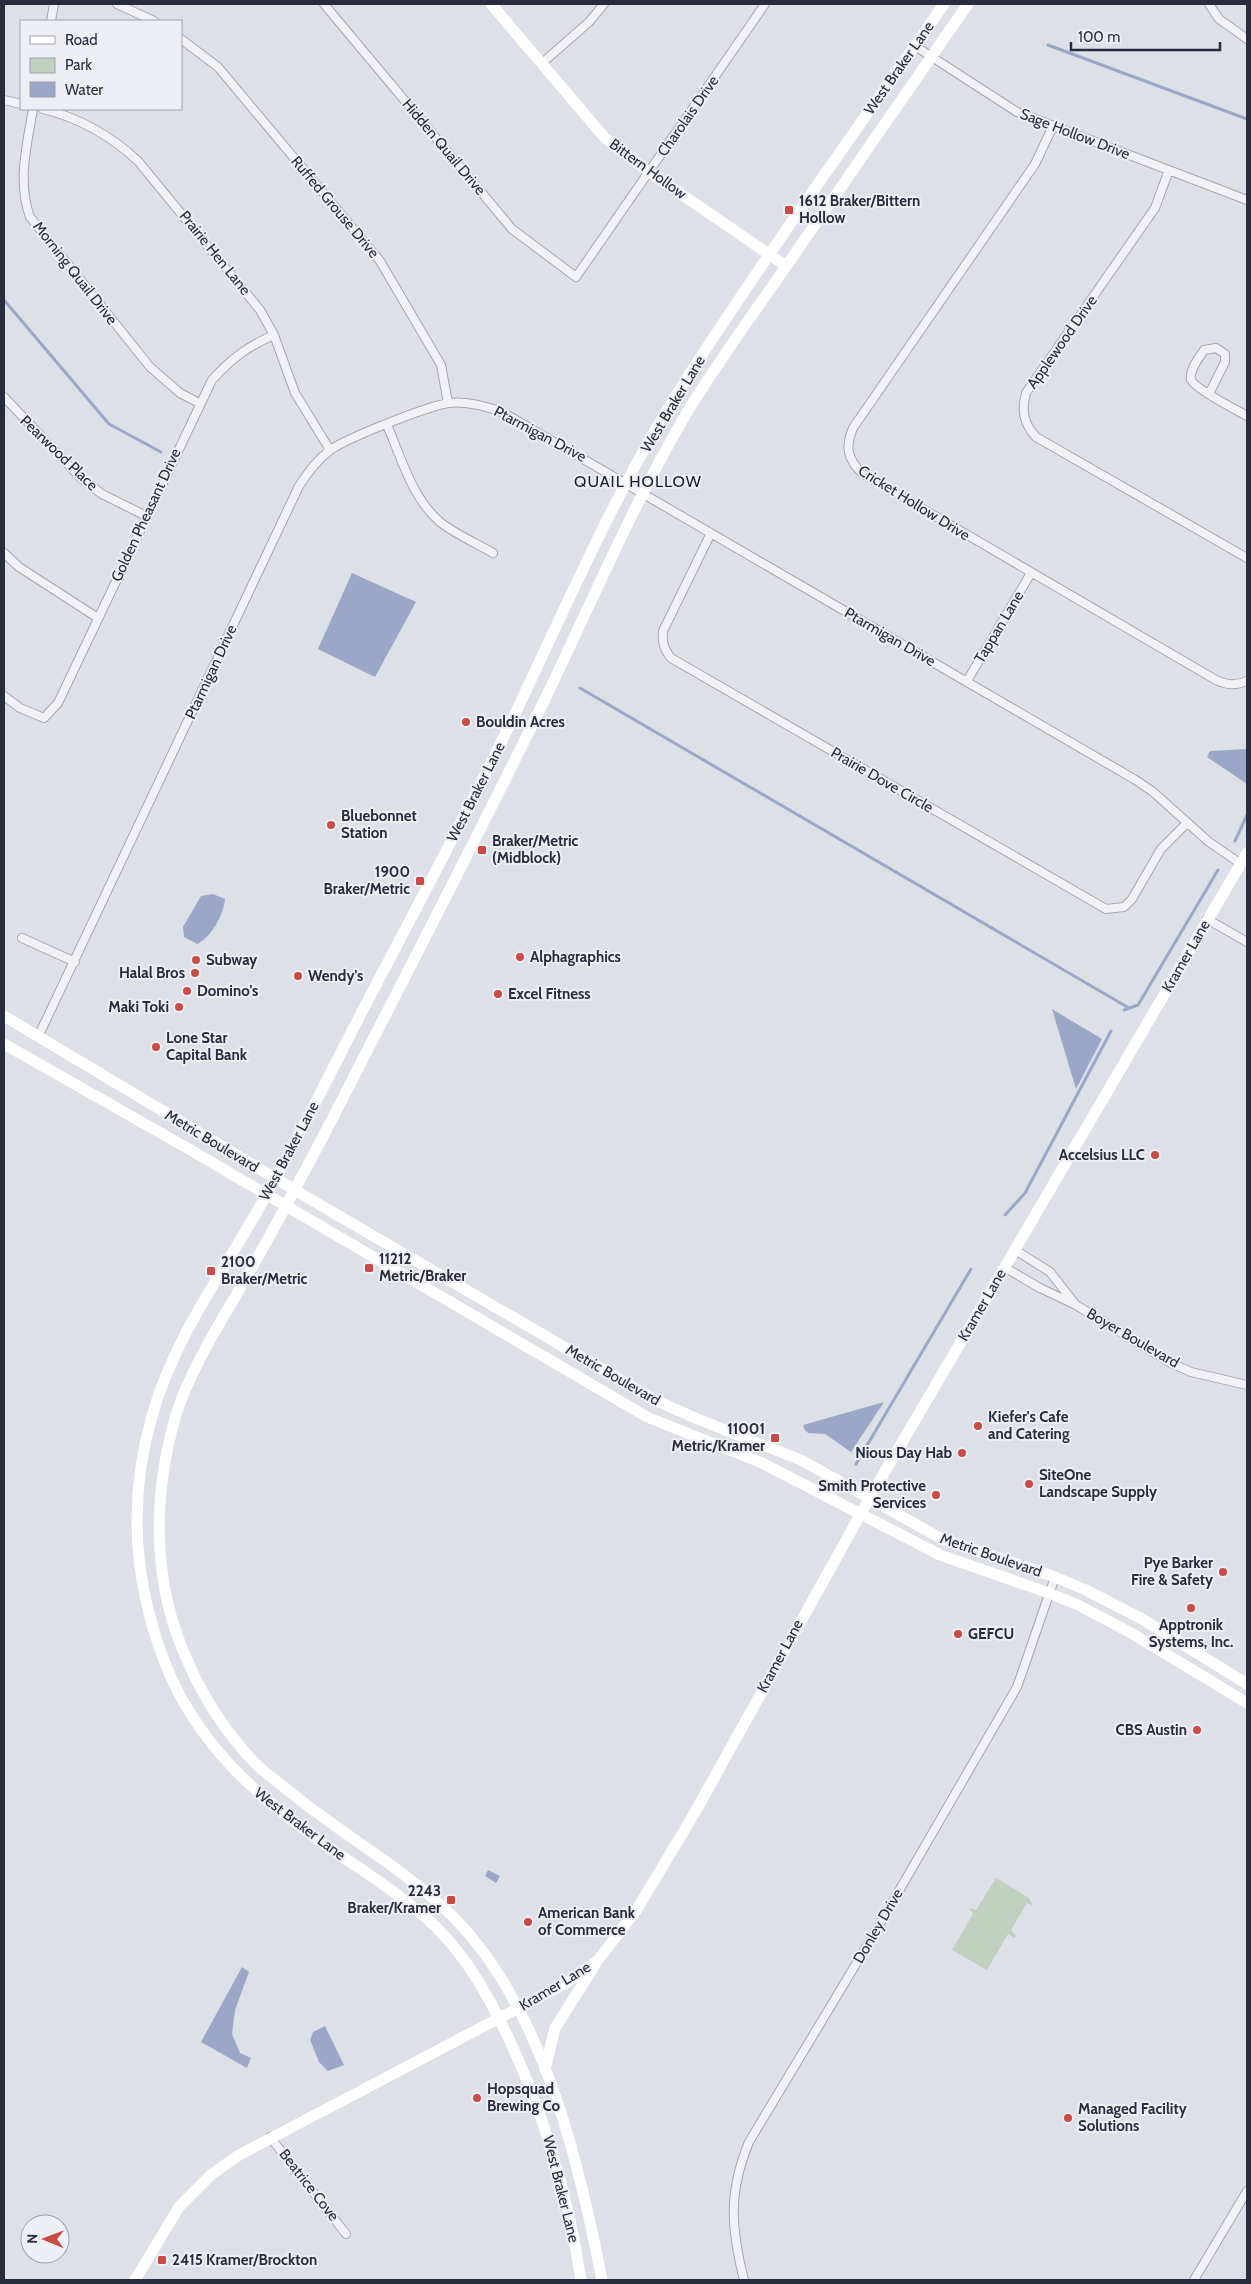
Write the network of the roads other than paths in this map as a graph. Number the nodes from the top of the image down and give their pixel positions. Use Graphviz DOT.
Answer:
graph roads {
  1 [pos="54,4"];
  2 [pos="117,4"];
  3 [pos="324,4"];
  4 [pos="491,4"];
  5 [pos="604,4"];
  6 [pos="765,4"];
  7 [pos="944,4"];
  8 [pos="968,4"];
  9 [pos="1209,4"];
  10 [pos="51,20"];
  11 [pos="152,20"];
  12 [pos="1247,39"];
  13 [pos="182,40"];
  14 [pos="915,46"];
  15 [pos="931,56"];
  16 [pos="541,64"];
  17 [pos="4,100"];
  18 [pos="20,104"];
  19 [pos="33,110"];
  20 [pos="46,110"];
  21 [pos="1052,126"];
  22 [pos="1169,170"];
  23 [pos="649,172"];
  24 [pos="1247,200"];
  25 [pos="770,255"];
  26 [pos="786,266"];
  27 [pos="576,277"];
  28 [pos="274,335"];
  29 [pos="1209,394"];
  30 [pos="4,397"];
  31 [pos="199,403"];
  32 [pos="448,403"];
  33 [pos="1247,416"];
  34 [pos="387,424"];
  35 [pos="330,450"];
  36 [pos="627,482"];
  37 [pos="644,494"];
  38 [pos="146,516"];
  39 [pos="711,533"];
  40 [pos="4,553"];
  41 [pos="493,553"];
  42 [pos="1247,558"];
  43 [pos="1031,573"];
  44 [pos="98,618"];
  45 [pos="967,681"];
  46 [pos="1247,682"];
  47 [pos="4,696"];
  48 [pos="478,789"];
  49 [pos="495,801"];
  50 [pos="1186,824"];
  51 [pos="1247,853"];
  52 [pos="1241,864"];
  53 [pos="1207,919"];
  54 [pos="22,938"];
  55 [pos="1247,942"];
  56 [pos="75,962"];
  57 [pos="376,987"];
  58 [pos="393,1000"];
  59 [pos="4,1016"];
  60 [pos="38,1038"];
  61 [pos="4,1044"];
  62 [pos="275,1178"];
  63 [pos="296,1190"];
  64 [pos="267,1195"];
  65 [pos="287,1206"];
  66 [pos="1014,1250"];
  67 [pos="1004,1268"];
  68 [pos="1076,1305"];
  69 [pos="570,1350"];
  70 [pos="560,1365"];
  71 [pos="1247,1385"];
  72 [pos="869,1499"];
  73 [pos="860,1514"];
  74 [pos="1055,1577"];
  75 [pos="1049,1593"];
  76 [pos="166,1595"];
  77 [pos="146,1602"];
  78 [pos="172,1620"];
  79 [pos="152,1627"];
  80 [pos="1247,1684"];
  81 [pos="1247,1703"];
  82 [pos="330,1822"];
  83 [pos="320,1841"];
  84 [pos="598,1960"];
  85 [pos="518,2009"];
  86 [pos="499,2020"];
  87 [pos="545,2070"];
  88 [pos="270,2137"];
  89 [pos="1247,2192"];
  90 [pos="346,2234"];
  91 [pos="135,2280"];
  92 [pos="581,2280"];
  93 [pos="602,2280"];
  94 [pos="744,2280"];
  95 [pos="1194,2280"];
  1 -- 10 [label="street"];
  2 -- 11 [label="street"];
  3 -- 27 [label="street, Hidden Quail Drive"];
  4 -- 16 [label="main road, Bittern Hollow"];
  5 -- 16 [label="street"];
  6 -- 23 [label="street, Charolais Drive"];
  7 -- 14 [label="main road, West Braker Lane"];
  8 -- 15 [label="main road, West Braker Lane"];
  9 -- 12 [label="street"];
  13 -- 32 [label="street, Ruffed Grouse Drive"];
  14 -- 15 [label="street, Sage Hollow Drive"];
  14 -- 25 [label="main road, West Braker Lane"];
  15 -- 21 [label="street, Sage Hollow Drive"];
  15 -- 26 [label="main road, West Braker Lane"];
  16 -- 23 [label="main road, Bittern Hollow"];
  17 -- 18 [label="street"];
  19 -- 31 [label="street, Morning Quail Drive"];
  20 -- 28 [label="street, Prairie Hen Lane"];
  21 -- 22 [label="street, Sage Hollow Drive"];
  21 -- 43 [label="street, Cricket Hollow Drive"];
  22 -- 24 [label="street, Sage Hollow Drive"];
  22 -- 42 [label="street, Applewood Drive"];
  23 -- 25 [label="main road, Bittern Hollow"];
  23 -- 27 [label="street, Charolais Drive"];
  25 -- 26 [label="main road, Bittern Hollow"];
  25 -- 36 [label="main road, West Braker Lane"];
  26 -- 37 [label="main road, West Braker Lane"];
  28 -- 31 [label="street, Golden Pheasant Drive"];
  28 -- 35 [label="street, Prairie Hen Lane"];
  29 -- 29 [label="street"];
  29 -- 33 [label="street"];
  30 -- 38 [label="street, Pearwood Place"];
  31 -- 38 [label="street, Golden Pheasant Drive"];
  32 -- 34 [label="street, Ptarmigan Drive"];
  32 -- 36 [label="street, Ptarmigan Drive"];
  34 -- 35 [label="street, Ptarmigan Drive"];
  34 -- 41 [label="street"];
  35 -- 56 [label="street, Ptarmigan Drive"];
  36 -- 37 [label="street, Ptarmigan Drive"];
  36 -- 48 [label="main road, West Braker Lane"];
  37 -- 39 [label="street, Ptarmigan Drive"];
  37 -- 49 [label="main road, West Braker Lane"];
  38 -- 44 [label="street, Golden Pheasant Drive"];
  39 -- 45 [label="street, Ptarmigan Drive"];
  39 -- 50 [label="street, Prairie Dove Circle"];
  40 -- 44 [label="street"];
  43 -- 45 [label="street, Tappan Lane"];
  43 -- 46 [label="street, Cricket Hollow Drive"];
  44 -- 47 [label="street, Golden Pheasant Drive"];
  45 -- 50 [label="street, Ptarmigan Drive"];
  48 -- 49 [label="main road"];
  48 -- 57 [label="main road, West Braker Lane"];
  49 -- 58 [label="main road, West Braker Lane"];
  50 -- 52 [label="street, Ptarmigan Drive"];
  51 -- 52 [label="main road, Kramer Lane"];
  52 -- 53 [label="main road, Kramer Lane"];
  53 -- 55 [label="street"];
  53 -- 66 [label="main road, Kramer Lane"];
  54 -- 56 [label="street"];
  56 -- 60 [label="street, Ptarmigan Drive"];
  57 -- 58 [label="main road"];
  57 -- 62 [label="main road, West Braker Lane"];
  58 -- 63 [label="main road, West Braker Lane"];
  59 -- 60 [label="main road, Metric Boulevard"];
  60 -- 62 [label="main road, Metric Boulevard"];
  61 -- 64 [label="main road, Metric Boulevard"];
  62 -- 63 [label="main road, Metric Boulevard"];
  62 -- 64 [label="main road, West Braker Lane"];
  63 -- 65 [label="main road, West Braker Lane"];
  63 -- 69 [label="main road, Metric Boulevard"];
  64 -- 65 [label="main road, Metric Boulevard"];
  64 -- 77 [label="main road, West Braker Lane"];
  65 -- 70 [label="main road, Metric Boulevard"];
  65 -- 76 [label="main road, West Braker Lane"];
  66 -- 67 [label="main road, Kramer Lane"];
  66 -- 68 [label="street, Boyer Boulevard"];
  67 -- 68 [label="street, Boyer Boulevard"];
  67 -- 72 [label="main road, Kramer Lane"];
  68 -- 71 [label="street, Boyer Boulevard"];
  69 -- 70 [label="main road"];
  69 -- 72 [label="main road, Metric Boulevard"];
  70 -- 73 [label="main road, Metric Boulevard"];
  72 -- 73 [label="main road, Kramer Lane"];
  72 -- 74 [label="main road, Metric Boulevard"];
  73 -- 75 [label="main road, Metric Boulevard"];
  73 -- 84 [label="main road, Kramer Lane"];
  74 -- 75 [label="street, Donley Drive"];
  74 -- 80 [label="main road, Metric Boulevard"];
  75 -- 81 [label="main road, Metric Boulevard"];
  75 -- 94 [label="street, Donley Drive"];
  76 -- 77 [label="main road"];
  76 -- 78 [label="main road, West Braker Lane"];
  77 -- 79 [label="main road, West Braker Lane"];
  78 -- 79 [label="main road"];
  78 -- 82 [label="main road, West Braker Lane"];
  79 -- 83 [label="main road, West Braker Lane"];
  82 -- 83 [label="main road"];
  82 -- 85 [label="main road, West Braker Lane"];
  83 -- 86 [label="main road, West Braker Lane"];
  84 -- 85 [label="main road, Kramer Lane"];
  84 -- 87 [label="main road"];
  85 -- 86 [label="main road, Kramer Lane"];
  85 -- 87 [label="main road, West Braker Lane"];
  86 -- 88 [label="main road, Kramer Lane"];
  86 -- 92 [label="main road, West Braker Lane"];
  87 -- 93 [label="main road, West Braker Lane"];
  88 -- 90 [label="street, Beatrice Cove"];
  88 -- 91 [label="main road, Kramer Lane"];
  89 -- 95 [label="street"];
}
